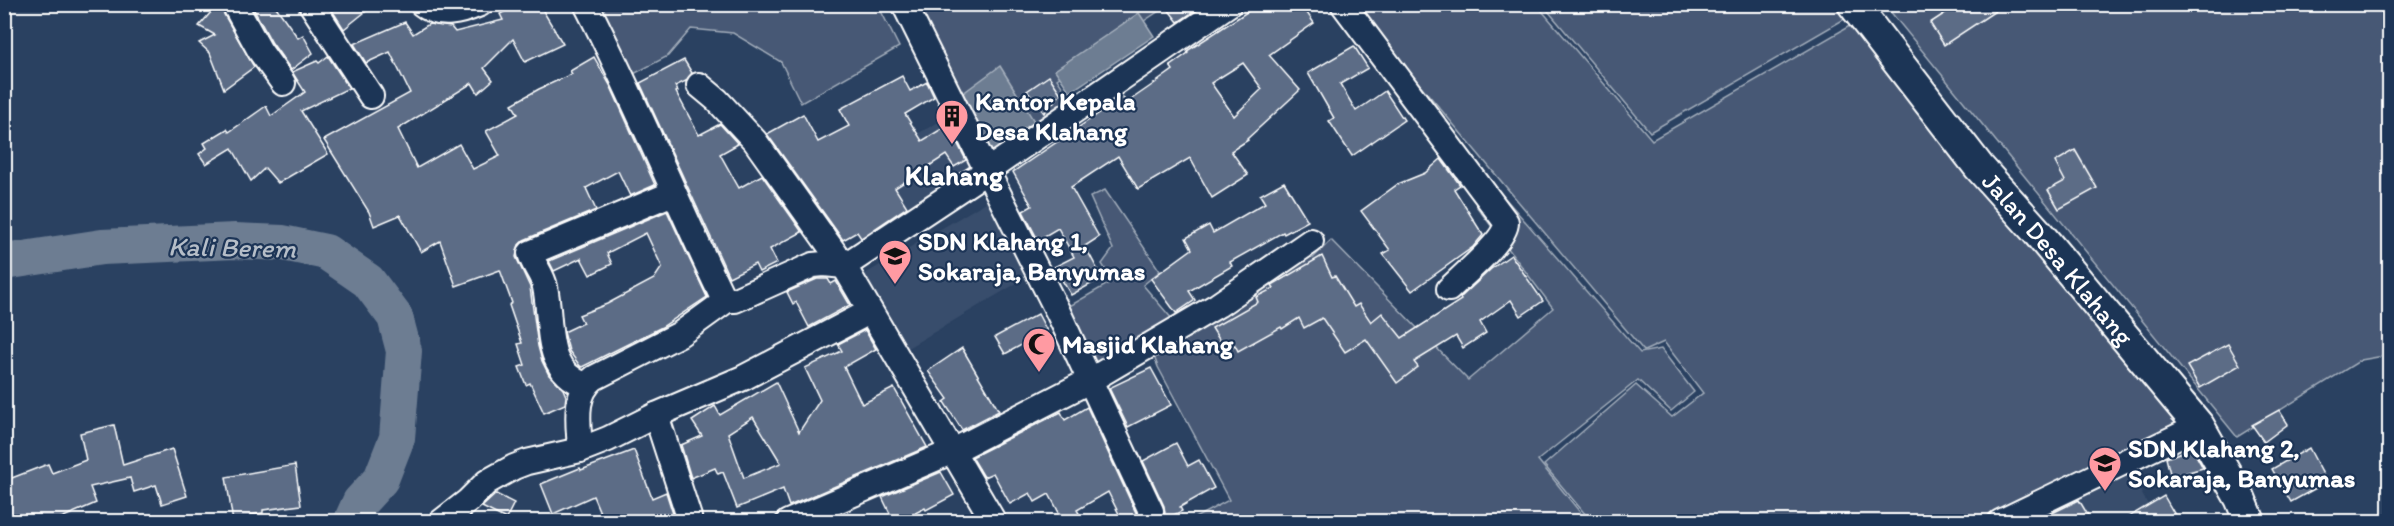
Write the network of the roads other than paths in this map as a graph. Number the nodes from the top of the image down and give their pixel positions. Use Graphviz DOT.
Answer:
graph roads {
  1 [pos="234,4"];
  2 [pos="311,4"];
  3 [pos="422,4"];
  4 [pos="480,4"];
  5 [pos="586,4"];
  6 [pos="904,4"];
  7 [pos="1228,4"];
  8 [pos="1343,4"];
  9 [pos="1852,4"];
  10 [pos="283,83"];
  11 [pos="699,85"];
  12 [pos="371,96"];
  13 [pos="987,171"];
  14 [pos="673,193"];
  15 [pos="1311,241"];
  16 [pos="844,266"];
  17 [pos="1449,289"];
  18 [pos="727,300"];
  19 [pos="869,312"];
  20 [pos="1089,381"];
  21 [pos="585,385"];
  22 [pos="656,415"];
  23 [pos="2199,426"];
  24 [pos="580,450"];
  25 [pos="951,452"];
  26 [pos="1151,511"];
  27 [pos="688,517"];
  28 [pos="441,522"];
  29 [pos="788,522"];
  30 [pos="994,522"];
  31 [pos="2000,522"];
  32 [pos="2250,522"];
  1 -- 10 [label="street"];
  2 -- 12 [label="street"];
  3 -- 4 [label="street"];
  5 -- 14 [label="street"];
  6 -- 13 [label="street"];
  7 -- 13 [label="street"];
  8 -- 17 [label="street"];
  9 -- 23 [label="street, Jalan Desa Klahang"];
  11 -- 16 [label="street"];
  13 -- 16 [label="street"];
  13 -- 20 [label="street"];
  14 -- 18 [label="street"];
  14 -- 21 [label="street"];
  15 -- 20 [label="street"];
  16 -- 18 [label="street"];
  16 -- 19 [label="street"];
  18 -- 21 [label="street"];
  19 -- 22 [label="street"];
  19 -- 25 [label="street"];
  20 -- 25 [label="street"];
  20 -- 26 [label="street"];
  21 -- 24 [label="street"];
  22 -- 24 [label="street"];
  22 -- 27 [label="street"];
  23 -- 31 [label="street"];
  23 -- 32 [label="street, Jalan Desa Klahang"];
  24 -- 28 [label="street"];
  25 -- 29 [label="street"];
  25 -- 30 [label="street"];
}
